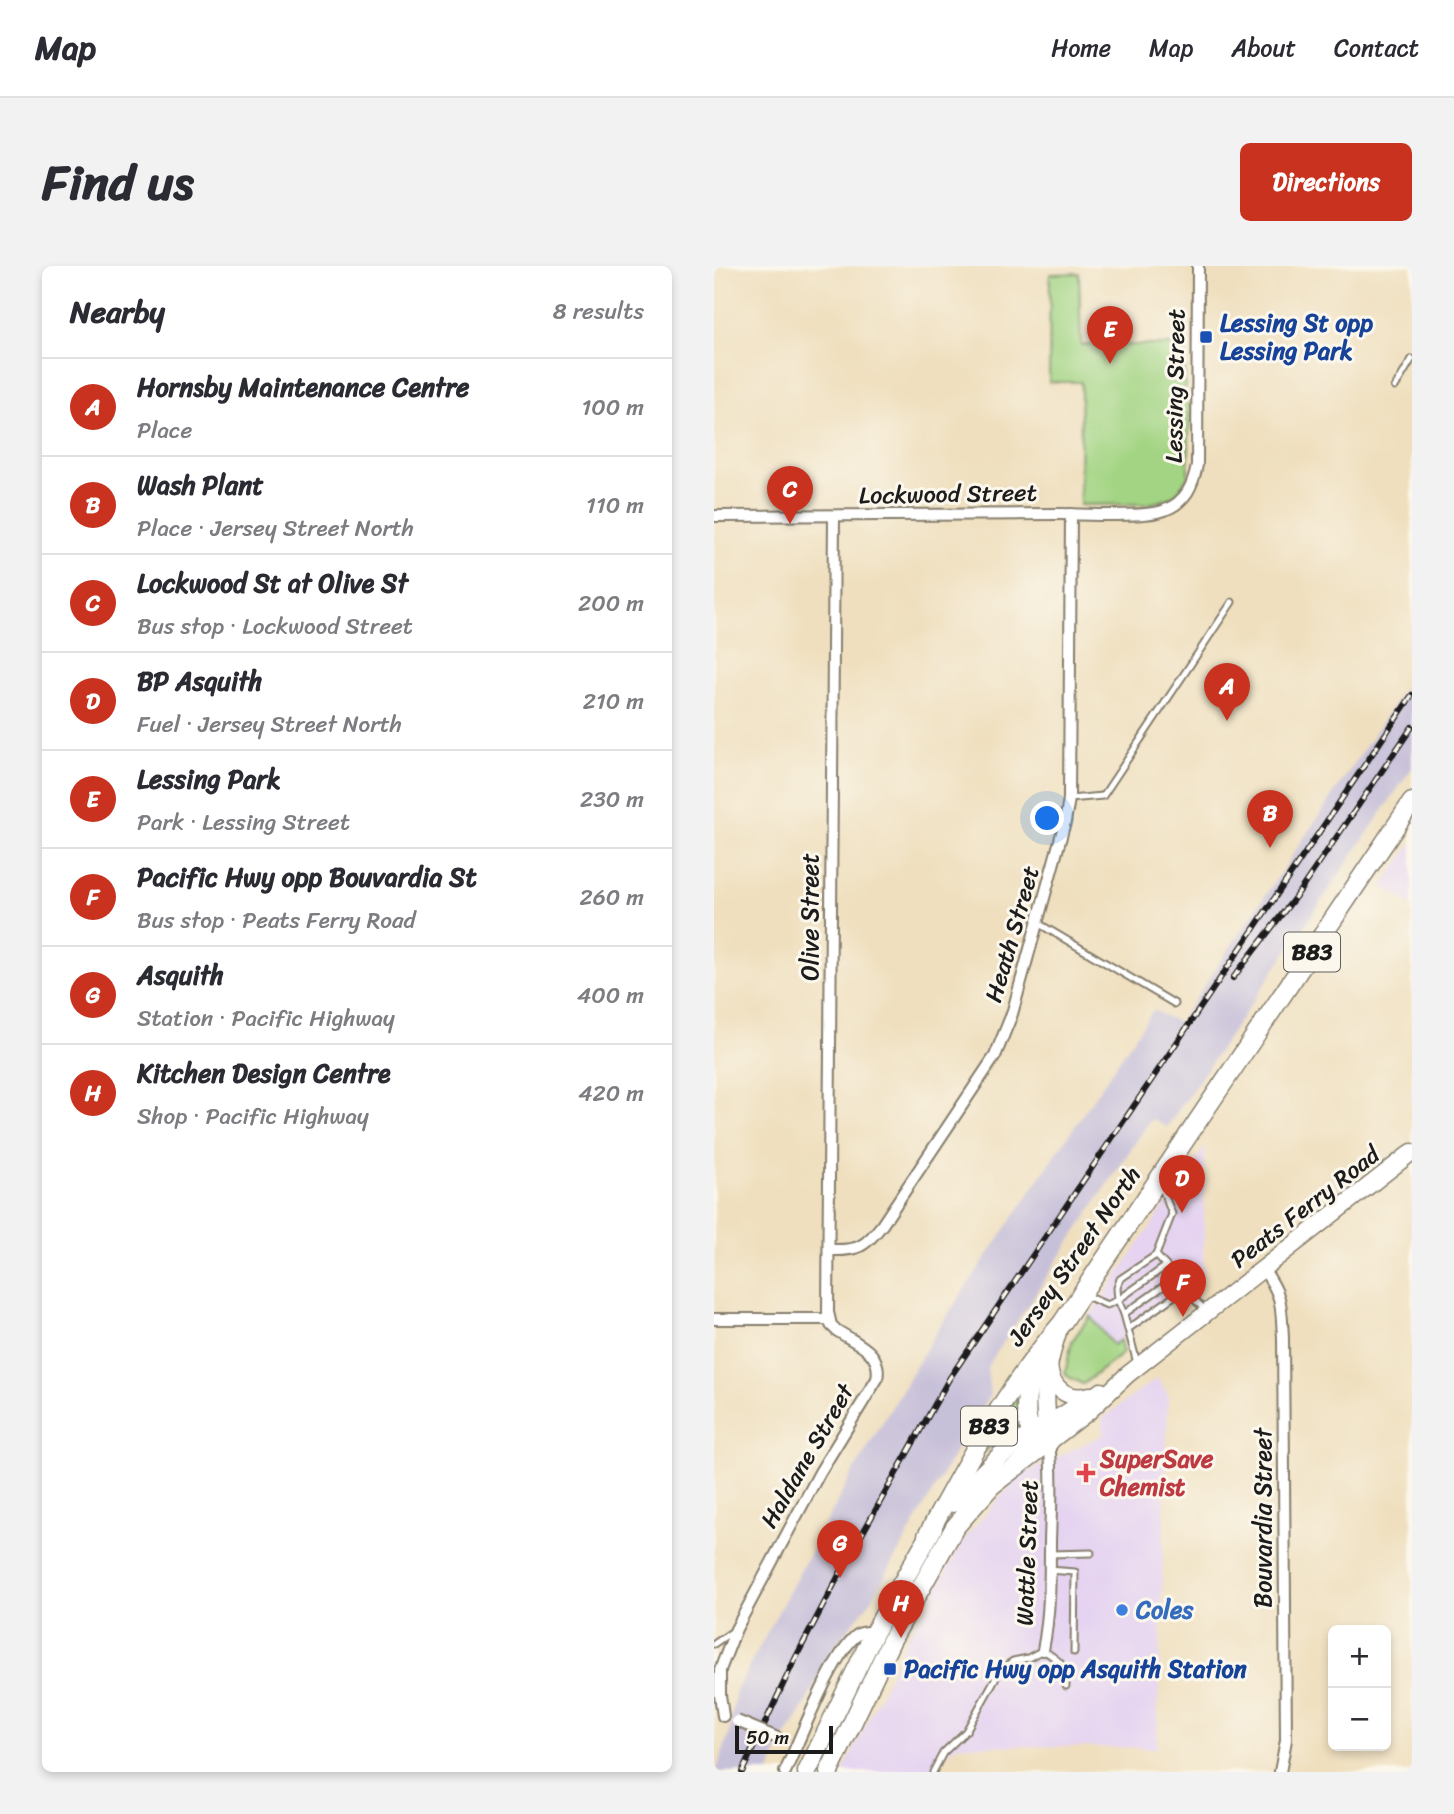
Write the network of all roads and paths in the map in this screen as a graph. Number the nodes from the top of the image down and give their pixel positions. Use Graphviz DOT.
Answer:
graph roads {
  1 [pos="1198,266"];
  2 [pos="1412,359"];
  3 [pos="1395,387"];
  4 [pos="1179,502"];
  5 [pos="1071,514"];
  6 [pos="714,516"];
  7 [pos="834,516"];
  8 [pos="1232,602"];
  9 [pos="1069,799"];
  10 [pos="1412,802"];
  11 [pos="1036,922"];
  12 [pos="1175,1004"];
  13 [pos="1412,1152"];
  14 [pos="1159,1180"];
  15 [pos="830,1250"];
  16 [pos="1156,1255"];
  17 [pos="1166,1266"];
  18 [pos="1263,1269"];
  19 [pos="1175,1278"];
  20 [pos="1184,1289"];
  21 [pos="1081,1293"];
  22 [pos="1118,1300"];
  23 [pos="1208,1312"];
  24 [pos="1124,1314"];
  25 [pos="714,1319"];
  26 [pos="829,1319"];
  27 [pos="1062,1323"];
  28 [pos="1128,1329"];
  29 [pos="1043,1344"];
  30 [pos="1048,1362"];
  31 [pos="1133,1371"];
  32 [pos="1103,1390"];
  33 [pos="1044,1441"];
  34 [pos="927,1536"];
  35 [pos="1091,1553"];
  36 [pos="1050,1554"];
  37 [pos="1049,1570"];
  38 [pos="736,1629"];
  39 [pos="875,1631"];
  40 [pos="892,1639"];
  41 [pos="714,1644"];
  42 [pos="1043,1650"];
  43 [pos="1074,1652"];
  44 [pos="1066,1686"];
  45 [pos="719,1716"];
  46 [pos="797,1747"];
  47 [pos="785,1772"];
  48 [pos="807,1772"];
  49 [pos="829,1772"];
  50 [pos="933,1772"];
  51 [pos="1280,1772"];
  1 -- 4 [label="street, Lessing Street"];
  2 -- 3 [label="lane"];
  4 -- 5 [label="street, Lockwood Street"];
  5 -- 7 [label="street, Lockwood Street"];
  5 -- 9 [label="street, Heath Street"];
  6 -- 7 [label="street, Lockwood Street"];
  7 -- 15 [label="street, Olive Street"];
  8 -- 9 [label="lane"];
  9 -- 11 [label="street, Heath Street"];
  10 -- 14 [label="main road, Jersey Street North / B83"];
  11 -- 12 [label="lane"];
  11 -- 15 [label="street, Heath Street"];
  13 -- 18 [label="main road, Peats Ferry Road"];
  14 -- 16 [label="lane"];
  14 -- 21 [label="main road, Jersey Street North / B83"];
  15 -- 26 [label="street, Olive Street"];
  16 -- 17 [label="lane"];
  16 -- 22 [label="lane"];
  17 -- 19 [label="lane"];
  17 -- 22 [label="lane"];
  18 -- 23 [label="main road, Peats Ferry Road"];
  18 -- 51 [label="street, Bouvardia Street"];
  19 -- 20 [label="lane"];
  19 -- 24 [label="lane"];
  20 -- 23 [label="lane"];
  20 -- 28 [label="lane"];
  21 -- 22 [label="lane"];
  21 -- 27 [label="main road, Jersey Street North / B83"];
  22 -- 24 [label="lane"];
  23 -- 31 [label="main road, Peats Ferry Road"];
  24 -- 28 [label="lane"];
  25 -- 26 [label="street"];
  26 -- 38 [label="street, Haldane Street"];
  27 -- 29 [label="main road, Jersey Street North / B83"];
  27 -- 30 [label="main road, B83"];
  28 -- 31 [label="lane"];
  29 -- 33 [label="main road, B83"];
  29 -- 34 [label="main road, Jersey Street North / B83"];
  30 -- 32 [label="main road"];
  30 -- 33 [label="main road, B83"];
  31 -- 32 [label="main road, Peats Ferry Road"];
  31 -- 33 [label="main road, Peats Ferry Road"];
  32 -- 33 [label="main road, Peats Ferry Road"];
  33 -- 34 [label="main road, B83"];
  33 -- 36 [label="street, Wattle Street"];
  33 -- 40 [label="main road, B83"];
  34 -- 39 [label="main road, B83"];
  35 -- 36 [label="lane"];
  36 -- 37 [label="street, Wattle Street"];
  37 -- 42 [label="street, Wattle Street"];
  37 -- 43 [label="lane"];
  38 -- 41 [label="lane, Haldane Street"];
  38 -- 45 [label="street, Haldane Street"];
  39 -- 40 [label="main road"];
  39 -- 46 [label="street"];
  39 -- 48 [label="main road, B83"];
  40 -- 49 [label="main road, B83"];
  42 -- 44 [label="lane"];
  42 -- 50 [label="lane"];
  45 -- 46 [label="street, bridge"];
  46 -- 47 [label="street"];
}
